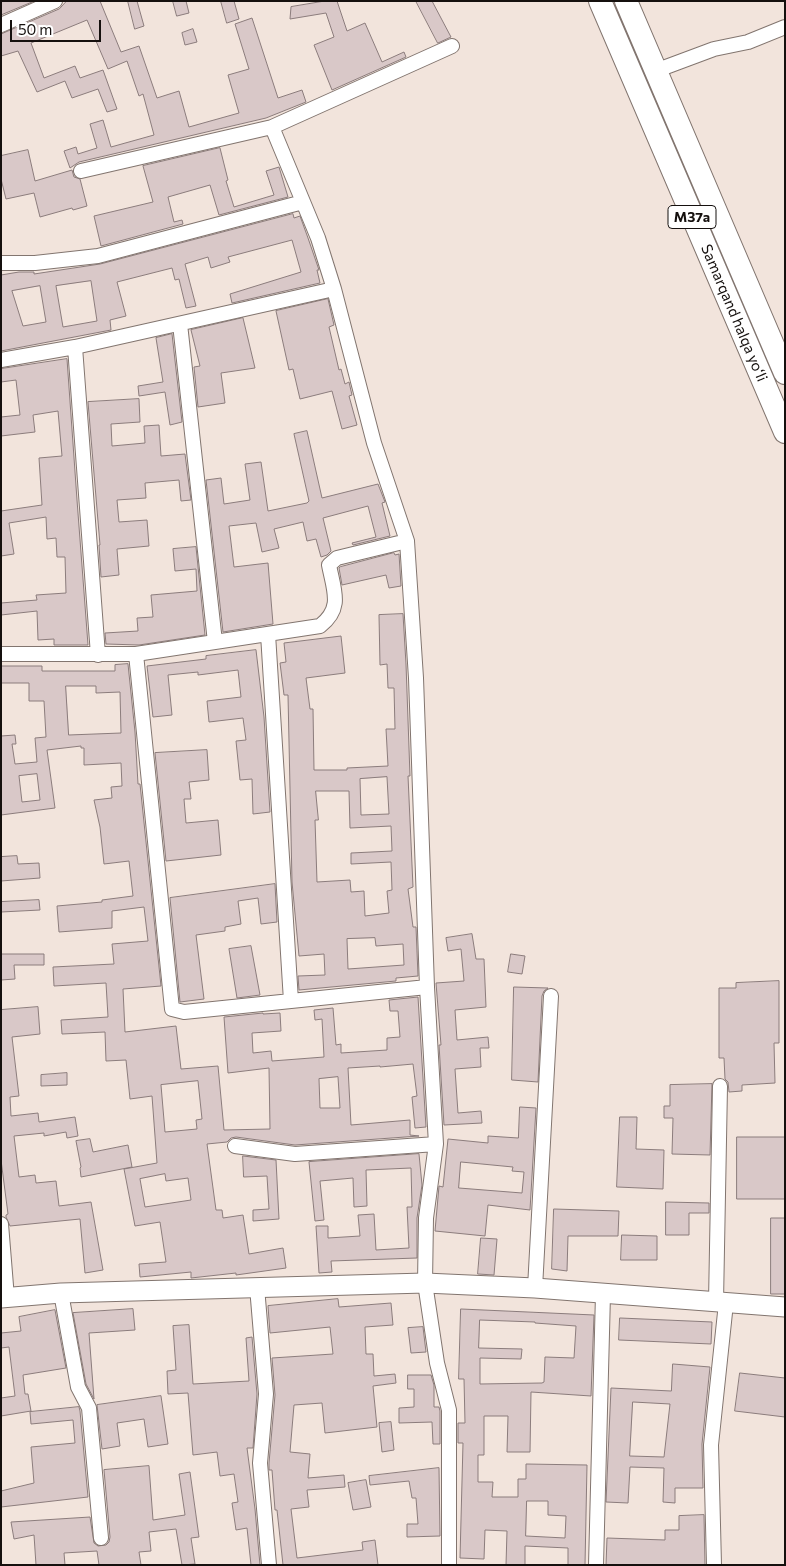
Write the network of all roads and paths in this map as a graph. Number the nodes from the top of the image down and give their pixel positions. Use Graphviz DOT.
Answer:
graph roads {
  1 [pos="55,1"];
  2 [pos="600,1"];
  3 [pos="626,1"];
  4 [pos="1,25"];
  5 [pos="785,27"];
  6 [pos="452,46"];
  7 [pos="655,71"];
  8 [pos="272,127"];
  9 [pos="81,170"];
  10 [pos="303,202"];
  11 [pos="1,263"];
  12 [pos="334,288"];
  13 [pos="180,324"];
  14 [pos="75,346"];
  15 [pos="1,360"];
  16 [pos="785,373"];
  17 [pos="785,432"];
  18 [pos="407,541"];
  19 [pos="268,634"];
  20 [pos="215,642"];
  21 [pos="1,654"];
  22 [pos="136,654"];
  23 [pos="98,655"];
  24 [pos="427,987"];
  25 [pos="551,996"];
  26 [pos="292,1001"];
  27 [pos="720,1086"];
  28 [pos="436,1144"];
  29 [pos="235,1146"];
  30 [pos="1,1224"];
  31 [pos="425,1283"];
  32 [pos="257,1287"];
  33 [pos="535,1288"];
  34 [pos="61,1293"];
  35 [pos="603,1294"];
  36 [pos="4,1298"];
  37 [pos="721,1303"];
  38 [pos="785,1307"];
  39 [pos="102,1538"];
  40 [pos="269,1565"];
  41 [pos="449,1565"];
  42 [pos="596,1565"];
  43 [pos="714,1565"];
  1 -- 4 [label="street"];
  2 -- 17 [label="highway, Samarqand halqa yoʻli / M37a"];
  3 -- 7 [label="highway, Samarqand halqa yoʻli / M37a"];
  5 -- 7 [label="street"];
  6 -- 8 [label="street"];
  7 -- 16 [label="highway, Samarqand halqa yoʻli / M37a"];
  8 -- 9 [label="street"];
  8 -- 10 [label="street"];
  10 -- 11 [label="street"];
  10 -- 12 [label="street"];
  12 -- 13 [label="street"];
  12 -- 18 [label="street"];
  13 -- 14 [label="street"];
  13 -- 20 [label="street"];
  14 -- 15 [label="street"];
  14 -- 23 [label="street"];
  18 -- 19 [label="street"];
  18 -- 24 [label="street"];
  19 -- 20 [label="street"];
  19 -- 26 [label="street"];
  20 -- 22 [label="street"];
  21 -- 23 [label="street"];
  22 -- 23 [label="street"];
  22 -- 26 [label="street"];
  24 -- 26 [label="street"];
  24 -- 28 [label="street"];
  25 -- 33 [label="street"];
  27 -- 37 [label="street"];
  28 -- 29 [label="street"];
  28 -- 31 [label="street"];
  30 -- 36 [label="street"];
  31 -- 32 [label="main road"];
  31 -- 33 [label="main road"];
  31 -- 41 [label="street"];
  32 -- 34 [label="main road"];
  32 -- 40 [label="street"];
  33 -- 35 [label="main road"];
  34 -- 36 [label="main road"];
  34 -- 39 [label="street"];
  35 -- 37 [label="main road"];
  35 -- 42 [label="street"];
  37 -- 38 [label="main road"];
  37 -- 43 [label="street"];
}
